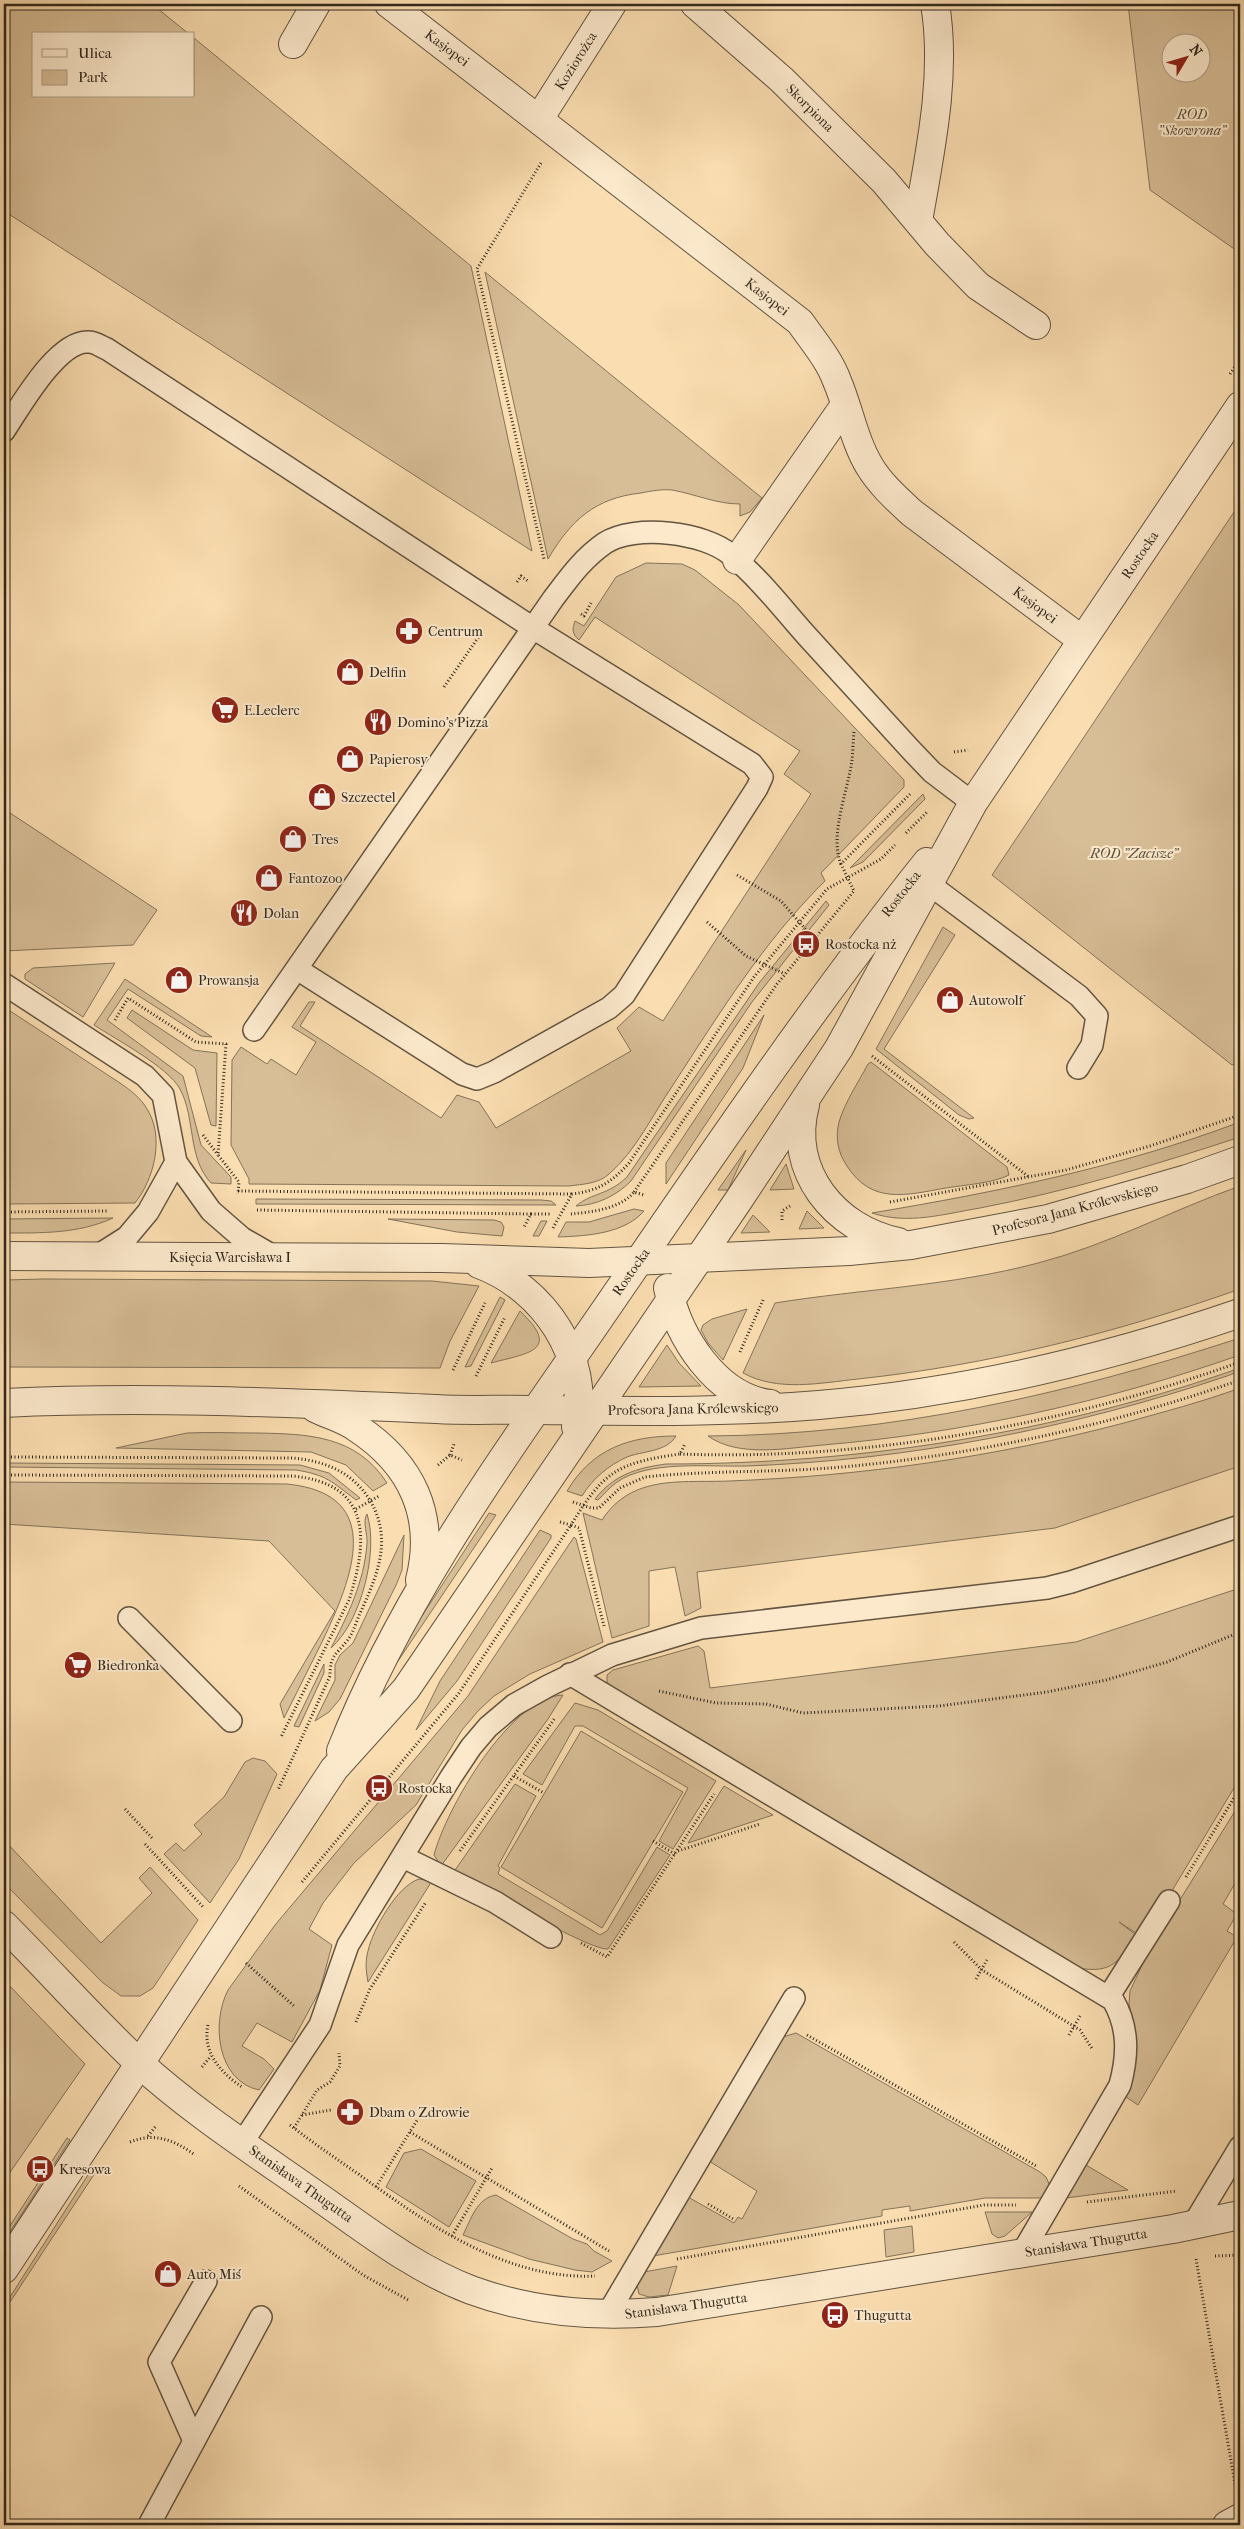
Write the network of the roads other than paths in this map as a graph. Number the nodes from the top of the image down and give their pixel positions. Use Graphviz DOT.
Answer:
graph roads {
  1 [pos="316,4"];
  2 [pos="389,4"];
  3 [pos="612,4"];
  4 [pos="695,4"];
  5 [pos="935,4"];
  6 [pos="293,44"];
  7 [pos="549,127"];
  8 [pos="918,221"];
  9 [pos="1036,325"];
  10 [pos="845,404"];
  11 [pos="1240,406"];
  12 [pos="4,431"];
  13 [pos="737,560"];
  14 [pos="533,628"];
  15 [pos="1082,640"];
  16 [pos="963,797"];
  17 [pos="929,884"];
  18 [pos="297,968"];
  19 [pos="4,984"];
  20 [pos="254,1030"];
  21 [pos="1078,1068"];
  22 [pos="813,1088"];
  23 [pos="1240,1160"];
  24 [pos="176,1162"];
  25 [pos="912,1245"];
  26 [pos="4,1256"];
  27 [pos="97,1256"];
  28 [pos="275,1257"];
  29 [pos="456,1259"];
  30 [pos="698,1259"];
  31 [pos="651,1261"];
  32 [pos="670,1300"];
  33 [pos="1240,1313"];
  34 [pos="572,1358"];
  35 [pos="302,1402"];
  36 [pos="4,1403"];
  37 [pos="792,1407"];
  38 [pos="536,1410"];
  39 [pos="587,1410"];
  40 [pos="1240,1526"];
  41 [pos="417,1595"];
  42 [pos="129,1618"];
  43 [pos="570,1674"];
  44 [pos="231,1721"];
  45 [pos="334,1769"];
  46 [pos="403,1856"];
  47 [pos="1169,1901"];
  48 [pos="4,1924"];
  49 [pos="551,1937"];
  50 [pos="1109,1996"];
  51 [pos="794,1998"];
  52 [pos="140,2063"];
  53 [pos="242,2143"];
  54 [pos="1240,2146"];
  55 [pos="1240,2215"];
  56 [pos="1194,2238"];
  57 [pos="1022,2253"];
  58 [pos="4,2269"];
  59 [pos="206,2281"];
  60 [pos="607,2315"];
  61 [pos="261,2317"];
  62 [pos="194,2441"];
  63 [pos="1239,2506"];
  64 [pos="149,2525"];
  65 [pos="1227,2525"];
  1 -- 6 [label="street"];
  2 -- 7 [label="street, Kasjopei"];
  3 -- 7 [label="street, Koziorożca"];
  4 -- 8 [label="street, Skorpiona"];
  5 -- 8 [label="street"];
  7 -- 10 [label="street, Kasjopei"];
  8 -- 9 [label="street, Skorpiona"];
  10 -- 13 [label="street"];
  10 -- 15 [label="street, Kasjopei"];
  11 -- 15 [label="street, Rostocka"];
  12 -- 14 [label="lane"];
  13 -- 14 [label="lane"];
  13 -- 16 [label="lane"];
  14 -- 18 [label="lane"];
  14 -- 18 [label="lane"];
  15 -- 16 [label="street, Rostocka"];
  16 -- 17 [label="street, Rostocka"];
  16 -- 31 [label="street, Rostocka"];
  17 -- 21 [label="lane"];
  17 -- 22 [label="street, Rostocka"];
  18 -- 20 [label="lane"];
  19 -- 24 [label="lane"];
  22 -- 25 [label="street, Rostocka"];
  22 -- 30 [label="street, Rostocka"];
  23 -- 25 [label="street, Profesora Jana Królewskiego"];
  24 -- 27 [label="lane"];
  24 -- 28 [label="lane"];
  25 -- 30 [label="street, Profesora Jana Królewskiego"];
  26 -- 27 [label="street, Księcia Warcisława I"];
  27 -- 28 [label="street, Księcia Warcisława I"];
  28 -- 29 [label="street, Księcia Warcisława I"];
  29 -- 31 [label="street, Księcia Warcisława I"];
  29 -- 34 [label="street, Księcia Warcisława I"];
  30 -- 31 [label="street, Księcia Warcisława I"];
  30 -- 32 [label="street, Rostocka"];
  31 -- 32 [label="street, Profesora Jana Królewskiego"];
  31 -- 34 [label="street, Rostocka"];
  32 -- 37 [label="street, Profesora Jana Królewskiego"];
  32 -- 39 [label="street, Rostocka"];
  33 -- 37 [label="street, Profesora Jana Królewskiego"];
  34 -- 38 [label="street, Rostocka"];
  34 -- 39 [label="street, Księcia Warcisława I"];
  35 -- 36 [label="street"];
  35 -- 38 [label="street"];
  35 -- 41 [label="street"];
  37 -- 39 [label="street, Profesora Jana Królewskiego"];
  38 -- 39 [label="street"];
  38 -- 41 [label="street, Rostocka"];
  39 -- 45 [label="street, Rostocka"];
  40 -- 43 [label="lane"];
  41 -- 45 [label="street, Rostocka"];
  42 -- 44 [label="lane"];
  43 -- 46 [label="lane"];
  43 -- 50 [label="lane"];
  45 -- 52 [label="street, Rostocka"];
  46 -- 49 [label="lane"];
  46 -- 53 [label="lane"];
  47 -- 50 [label="lane"];
  48 -- 52 [label="street"];
  50 -- 57 [label="lane"];
  51 -- 60 [label="lane"];
  52 -- 53 [label="street, Stanisława Thugutta"];
  52 -- 58 [label="street, Rostocka"];
  53 -- 60 [label="street, Stanisława Thugutta"];
  54 -- 56 [label="lane"];
  55 -- 56 [label="street, Stanisława Thugutta"];
  56 -- 57 [label="street, Stanisława Thugutta"];
  57 -- 60 [label="street, Stanisława Thugutta"];
  59 -- 62 [label="lane"];
  61 -- 62 [label="lane"];
  62 -- 64 [label="lane"];
  63 -- 65 [label="street"];
}
